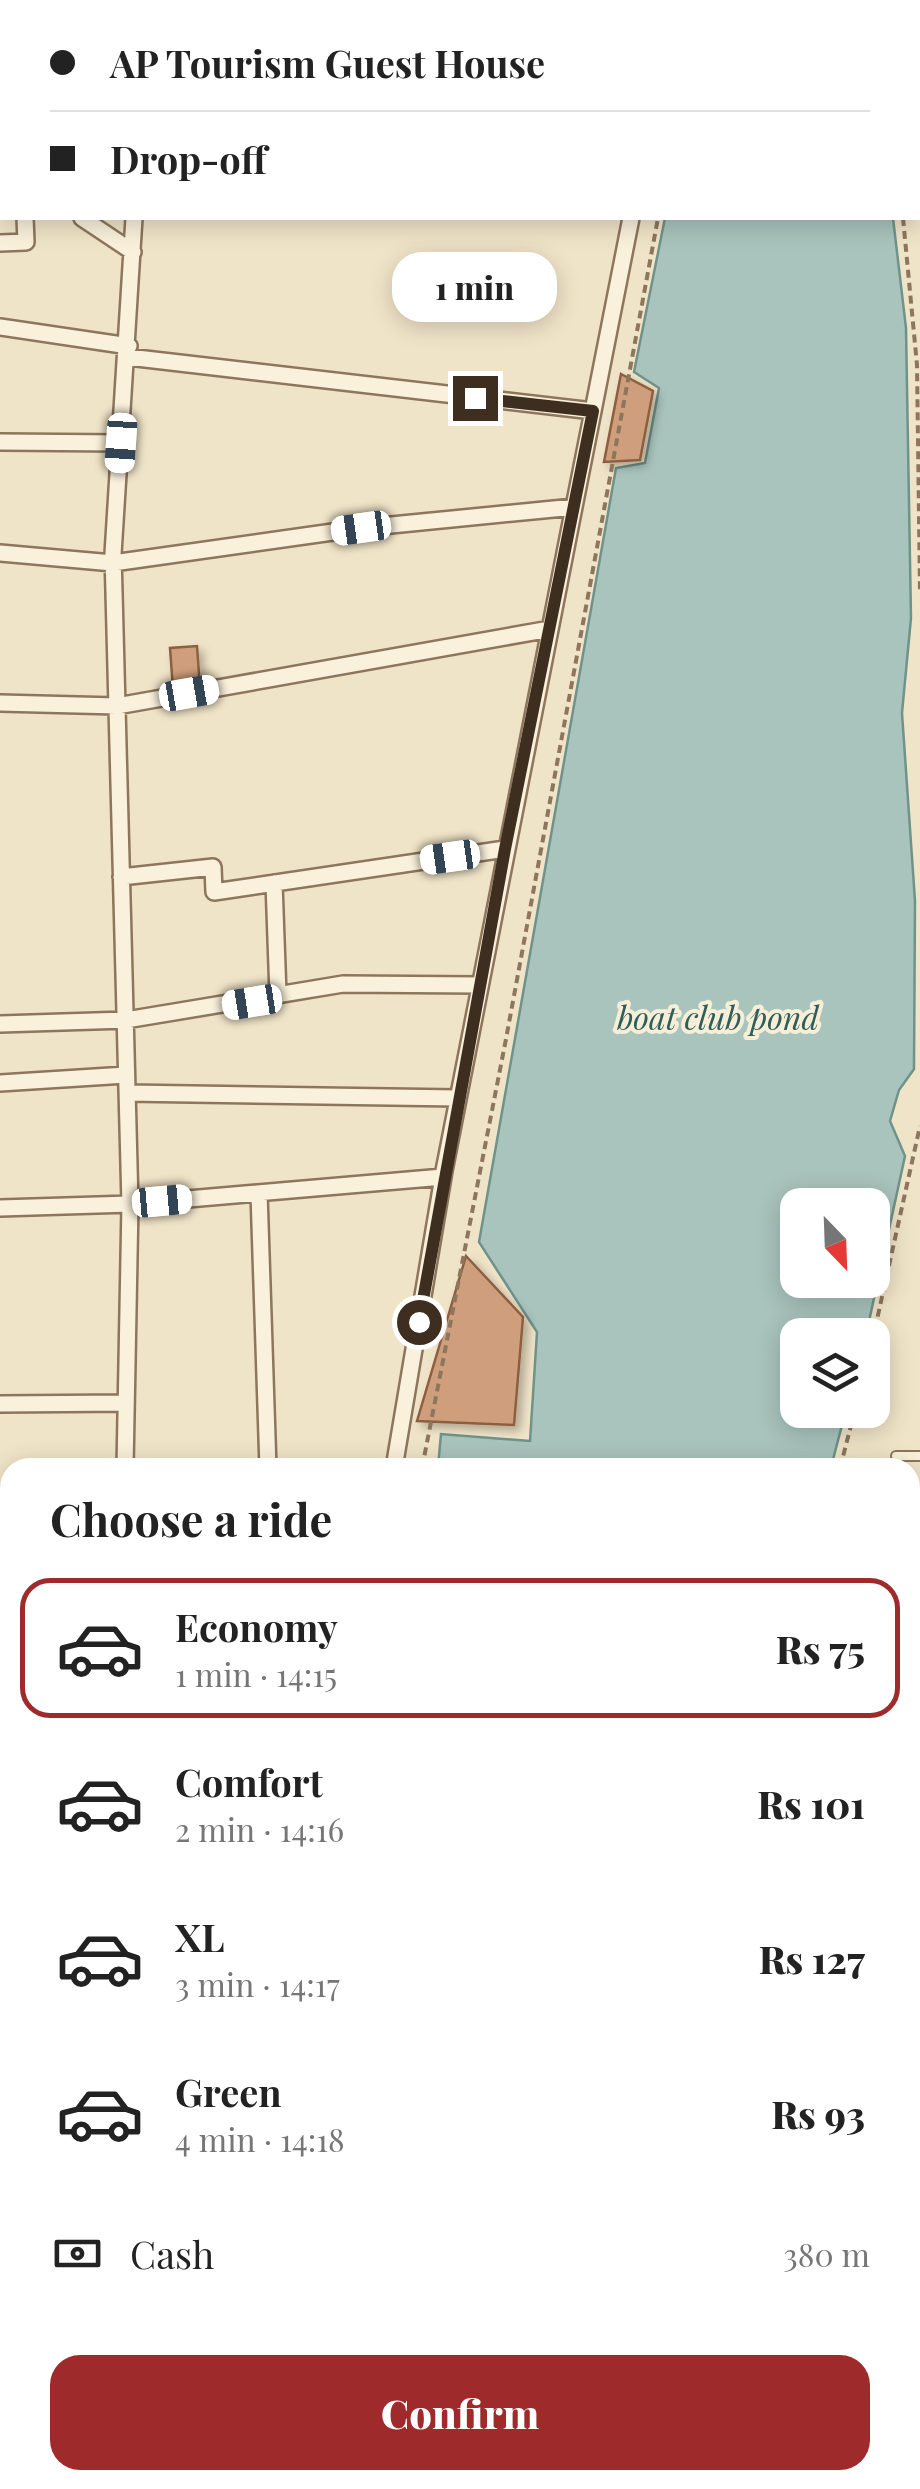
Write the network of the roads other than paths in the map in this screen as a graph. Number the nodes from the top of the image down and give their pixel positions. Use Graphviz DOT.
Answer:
graph roads {
  1 [pos="25,220"];
  2 [pos="85,220"];
  3 [pos="134,220"];
  4 [pos="631,220"];
  5 [pos="0,243"];
  6 [pos="133,252"];
  7 [pos="0,328"];
  8 [pos="128,352"];
  9 [pos="593,411"];
  10 [pos="0,442"];
  11 [pos="121,443"];
  12 [pos="574,507"];
  13 [pos="0,554"];
  14 [pos="113,563"];
  15 [pos="550,629"];
  16 [pos="0,703"];
  17 [pos="116,706"];
  18 [pos="505,849"];
  19 [pos="121,876"];
  20 [pos="274,883"];
  21 [pos="480,984"];
  22 [pos="278,995"];
  23 [pos="126,1020"];
  24 [pos="0,1024"];
  25 [pos="126,1075"];
  26 [pos="0,1084"];
  27 [pos="127,1093"];
  28 [pos="458,1098"];
  29 [pos="443,1177"];
  30 [pos="259,1193"];
  31 [pos="130,1204"];
  32 [pos="0,1208"];
  33 [pos="0,1404"];
  34 [pos="126,1404"];
  35 [pos="896,1456"];
  36 [pos="920,1456"];
  37 [pos="125,1458"];
  38 [pos="268,1458"];
  39 [pos="396,1458"];
  1 -- 5 [label="street"];
  2 -- 6 [label="street"];
  3 -- 6 [label="street"];
  4 -- 9 [label="street"];
  6 -- 8 [label="street"];
  7 -- 8 [label="street"];
  8 -- 9 [label="street"];
  8 -- 11 [label="street"];
  9 -- 12 [label="street"];
  10 -- 11 [label="street"];
  11 -- 14 [label="street"];
  12 -- 14 [label="street"];
  12 -- 15 [label="street"];
  13 -- 14 [label="street"];
  14 -- 17 [label="street"];
  15 -- 17 [label="street"];
  15 -- 18 [label="street"];
  16 -- 17 [label="street"];
  17 -- 19 [label="street"];
  18 -- 20 [label="street"];
  18 -- 21 [label="street"];
  19 -- 20 [label="street"];
  19 -- 23 [label="street"];
  20 -- 22 [label="street"];
  21 -- 22 [label="street"];
  21 -- 28 [label="street"];
  22 -- 23 [label="street"];
  23 -- 24 [label="street"];
  23 -- 25 [label="street"];
  25 -- 26 [label="street"];
  25 -- 27 [label="street"];
  27 -- 28 [label="street"];
  27 -- 31 [label="street"];
  28 -- 29 [label="street"];
  29 -- 30 [label="street"];
  29 -- 39 [label="street"];
  30 -- 31 [label="street"];
  30 -- 38 [label="street"];
  31 -- 32 [label="street"];
  31 -- 34 [label="street"];
  33 -- 34 [label="street"];
  34 -- 37 [label="street"];
  35 -- 36 [label="lane"];
}
